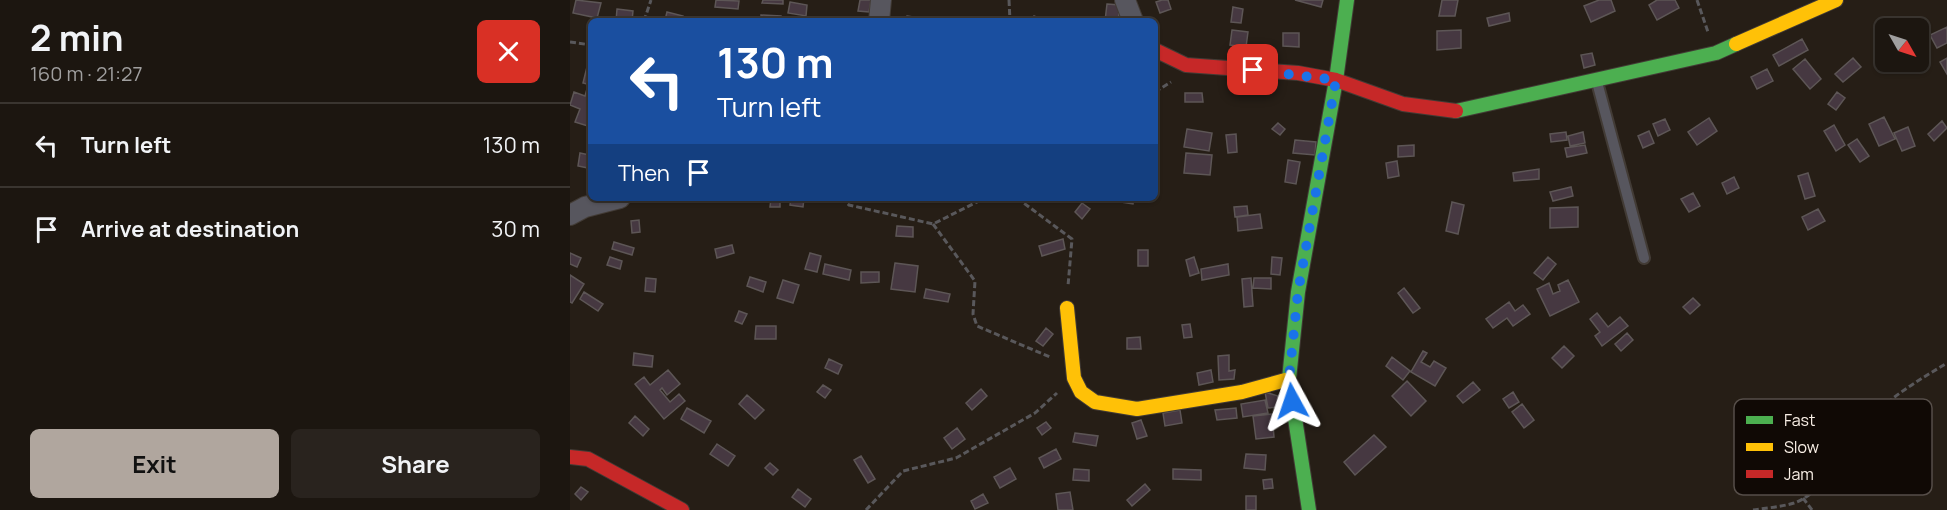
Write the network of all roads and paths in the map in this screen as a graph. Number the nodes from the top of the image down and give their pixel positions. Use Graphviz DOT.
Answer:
graph roads {
  1 [pos="651,0"];
  2 [pos="881,0"];
  3 [pos="1009,0"];
  4 [pos="1125,0"];
  5 [pos="1347,0"];
  6 [pos="1697,0"];
  7 [pos="1836,0"];
  8 [pos="645,18"];
  9 [pos="879,18"];
  10 [pos="1010,18"];
  11 [pos="1132,18"];
  12 [pos="570,42"];
  13 [pos="588,45"];
  14 [pos="1158,51"];
  15 [pos="1716,53"];
  16 [pos="1597,79"];
  17 [pos="1336,80"];
  18 [pos="608,201"];
  19 [pos="844,201"];
  20 [pos="980,201"];
  21 [pos="1021,201"];
  22 [pos="570,215"];
  23 [pos="933,224"];
  24 [pos="1644,258"];
  25 [pos="1067,308"];
  26 [pos="1947,363"];
  27 [pos="1073,371"];
  28 [pos="1289,379"];
  29 [pos="1894,399"];
  30 [pos="570,457"];
  31 [pos="1806,495"];
  32 [pos="1803,498"];
  33 [pos="682,510"];
  34 [pos="866,510"];
  35 [pos="1309,510"];
  36 [pos="1753,510"];
  37 [pos="1812,510"];
  1 -- 8 [label="path"];
  2 -- 9 [label="street"];
  3 -- 10 [label="path"];
  4 -- 11 [label="street"];
  5 -- 17 [label="street"];
  6 -- 15 [label="path"];
  7 -- 15 [label="street"];
  12 -- 13 [label="path"];
  14 -- 17 [label="street"];
  15 -- 16 [label="street"];
  16 -- 17 [label="street"];
  16 -- 24 [label="lane"];
  17 -- 28 [label="street"];
  18 -- 22 [label="street"];
  19 -- 23 [label="path"];
  20 -- 23 [label="path"];
  21 -- 25 [label="path"];
  23 -- 27 [label="path"];
  25 -- 27 [label="street"];
  26 -- 29 [label="path"];
  27 -- 28 [label="street"];
  27 -- 34 [label="path"];
  28 -- 35 [label="street"];
  30 -- 33 [label="street"];
  31 -- 32 [label="path"];
  32 -- 36 [label="path"];
  32 -- 37 [label="path"];
}
